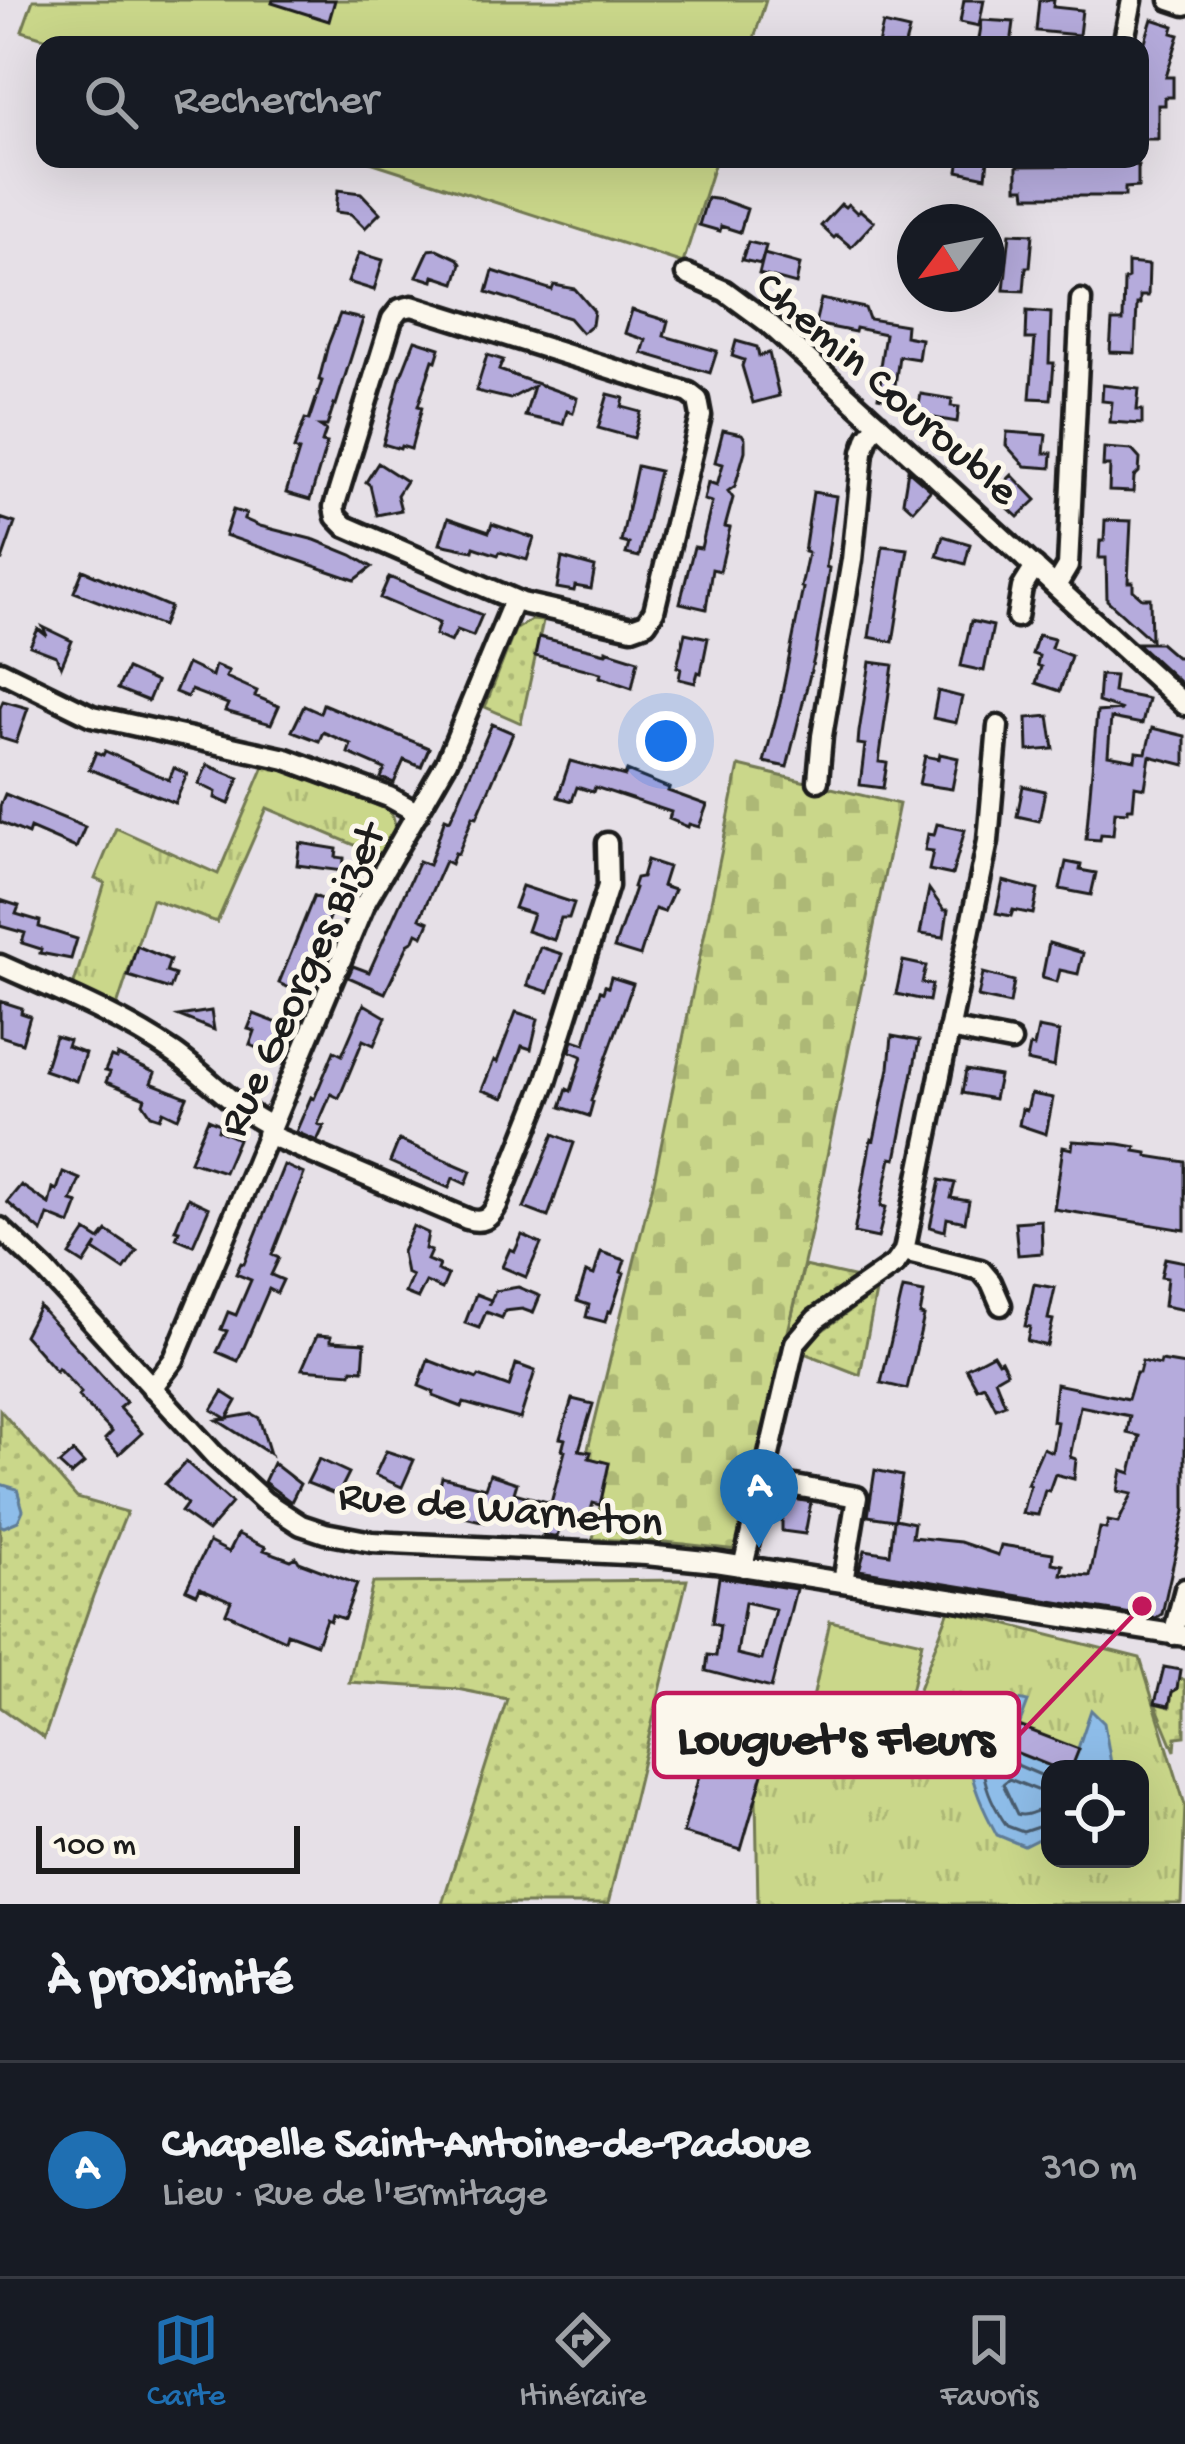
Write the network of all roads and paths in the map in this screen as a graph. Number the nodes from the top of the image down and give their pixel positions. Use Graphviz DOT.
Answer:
graph roads {
  1 [pos="1132,0"];
  2 [pos="1170,0"];
  3 [pos="1185,5"];
  4 [pos="1125,36"];
  5 [pos="686,274"];
  6 [pos="1081,300"];
  7 [pos="878,423"];
  8 [pos="1035,567"];
  9 [pos="1056,586"];
  10 [pos="514,600"];
  11 [pos="1017,617"];
  12 [pos="0,671"];
  13 [pos="1185,705"];
  14 [pos="998,726"];
  15 [pos="818,781"];
  16 [pos="418,813"];
  17 [pos="607,843"];
  18 [pos="0,965"];
  19 [pos="949,1029"];
  20 [pos="1012,1041"];
  21 [pos="269,1130"];
  22 [pos="0,1228"];
  23 [pos="904,1252"];
  24 [pos="1001,1305"];
  25 [pos="152,1388"];
  26 [pos="761,1480"];
  27 [pos="743,1567"];
  28 [pos="843,1582"];
  29 [pos="1185,1589"];
  30 [pos="1179,1636"];
  1 -- 4 [label="street"];
  2 -- 3 [label="street"];
  5 -- 7 [label="street, Chemin Courouble"];
  6 -- 9 [label="street"];
  7 -- 8 [label="street, Chemin Courouble"];
  7 -- 15 [label="street"];
  8 -- 9 [label="street, Chemin Courouble"];
  8 -- 11 [label="street, Chemin Courouble"];
  9 -- 13 [label="street, Chemin Courouble"];
  10 -- 10 [label="street"];
  10 -- 16 [label="street, Rue Georges Bizet"];
  12 -- 16 [label="street"];
  14 -- 19 [label="street"];
  16 -- 21 [label="street, Rue Georges Bizet"];
  17 -- 21 [label="street"];
  18 -- 21 [label="street"];
  19 -- 20 [label="street"];
  19 -- 23 [label="street"];
  21 -- 25 [label="street, Rue Georges Bizet"];
  22 -- 25 [label="street, Rue de Warneton"];
  23 -- 24 [label="street"];
  23 -- 26 [label="street"];
  25 -- 27 [label="street, Rue de Warneton"];
  26 -- 27 [label="street"];
  26 -- 28 [label="street"];
  27 -- 28 [label="street, Rue de Warneton"];
  28 -- 30 [label="street, Rue de Warneton"];
  29 -- 30 [label="street"];
}
